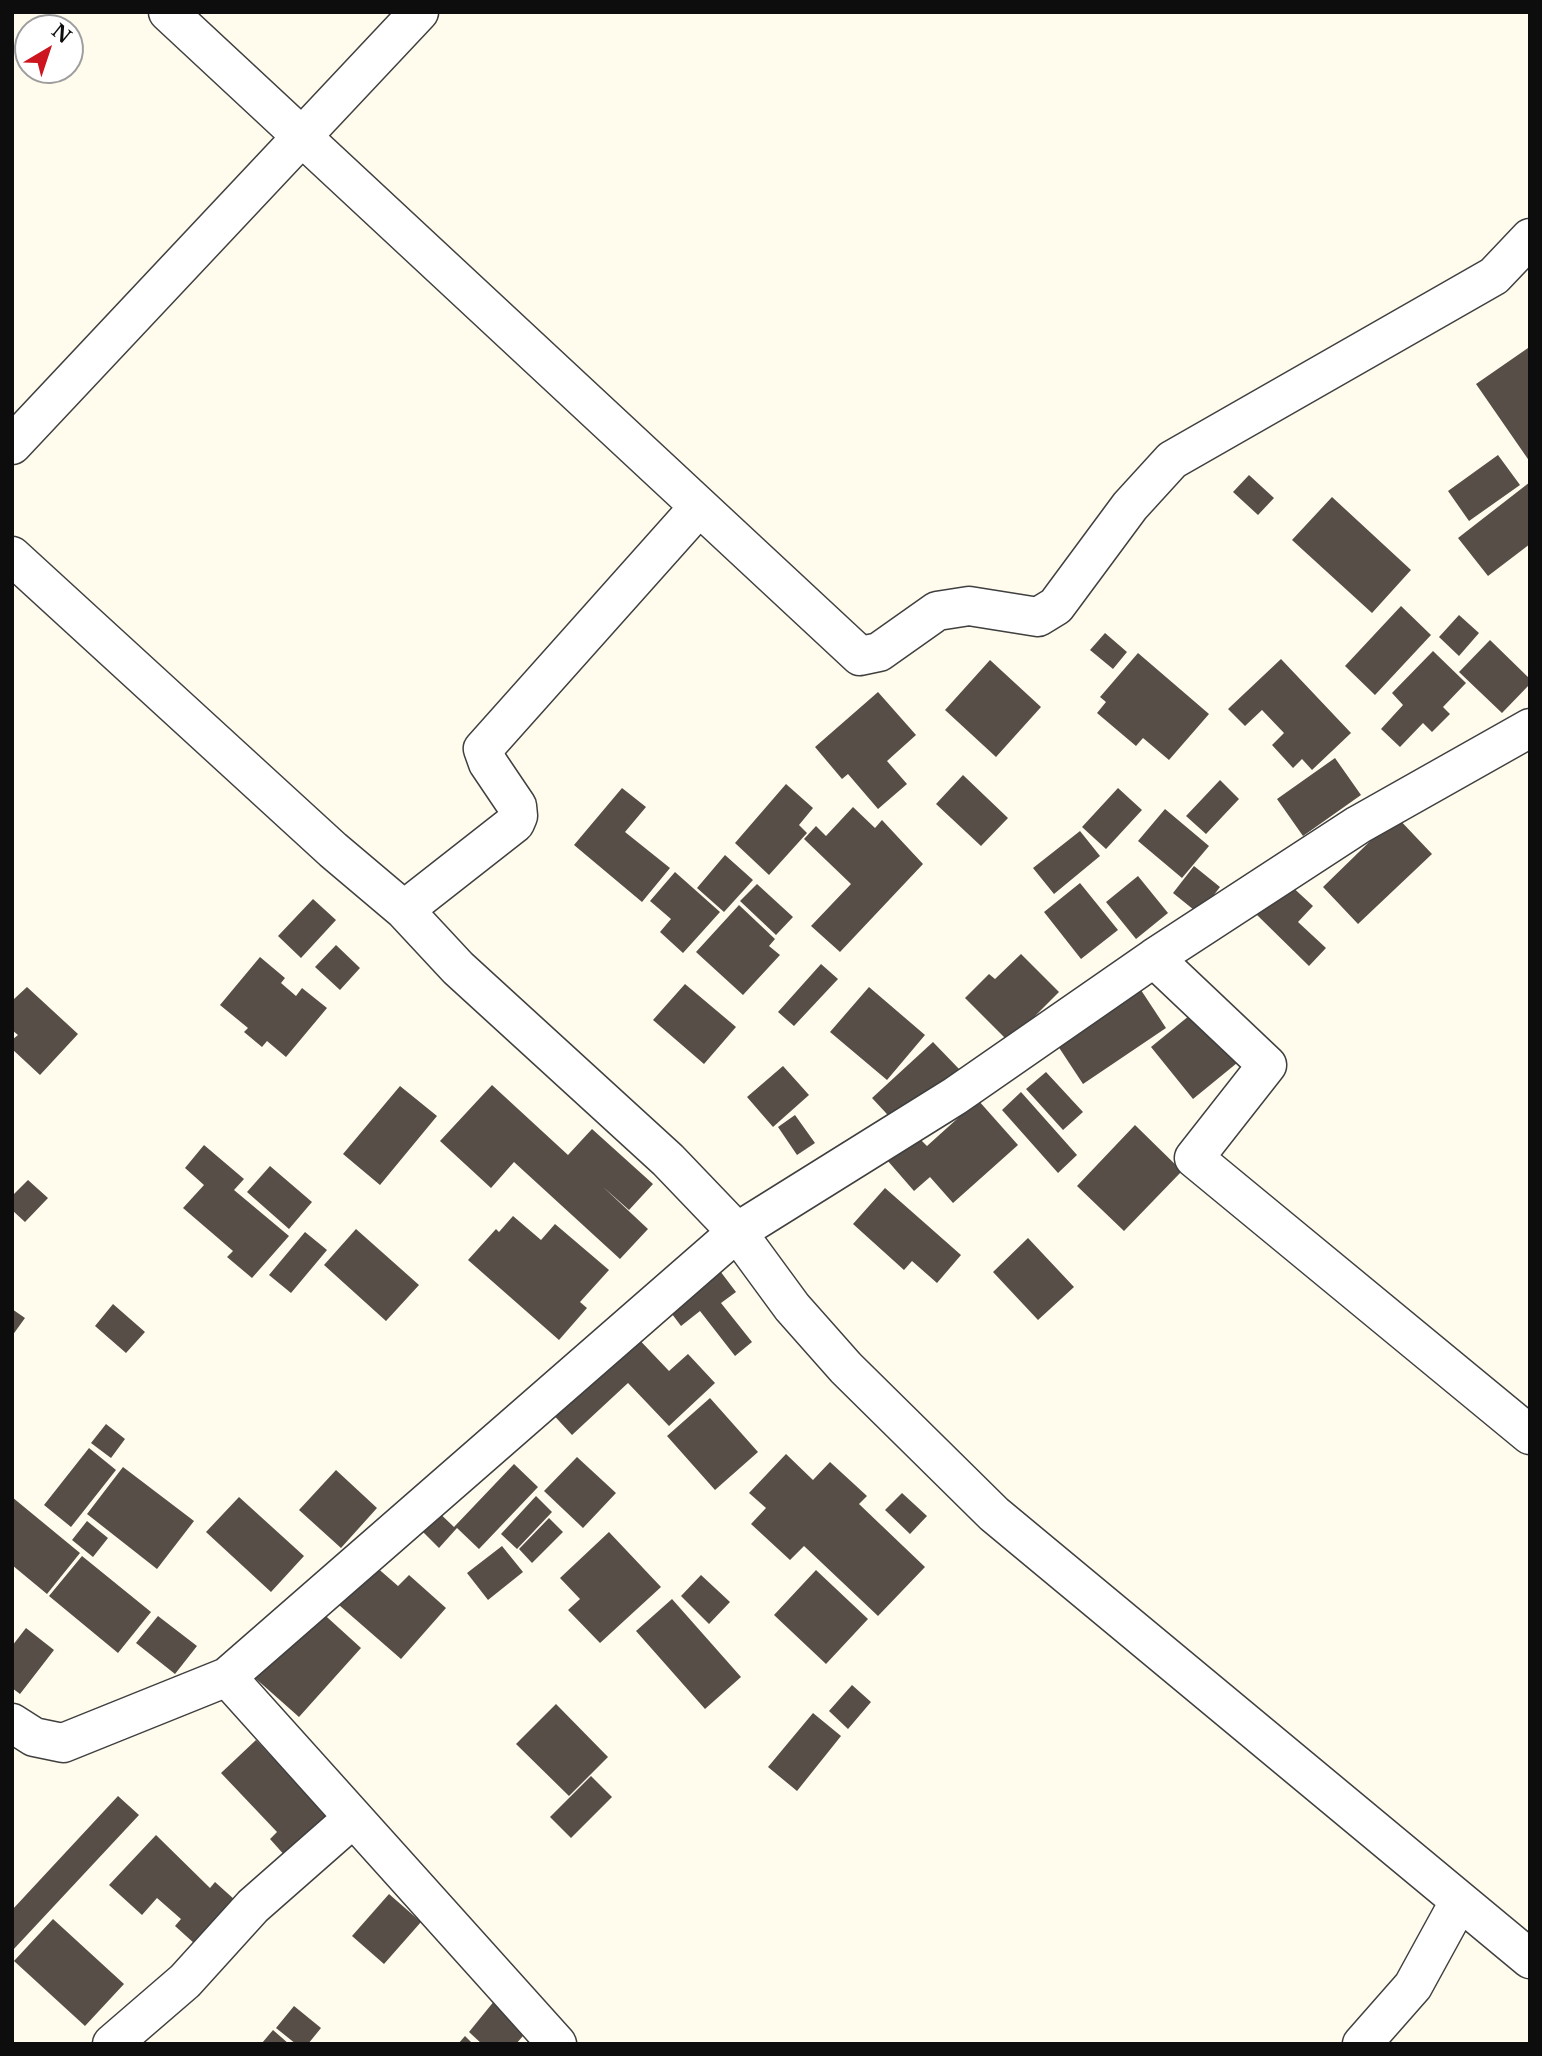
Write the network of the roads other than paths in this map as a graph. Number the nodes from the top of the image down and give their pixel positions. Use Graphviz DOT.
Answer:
graph roads {
  1 [pos="168,12"];
  2 [pos="419,12"];
  3 [pos="303,138"];
  4 [pos="1530,238"];
  5 [pos="12,445"];
  6 [pos="698,508"];
  7 [pos="12,556"];
  8 [pos="1530,728"];
  9 [pos="404,910"];
  10 [pos="1154,958"];
  11 [pos="737,1232"];
  12 [pos="1530,1435"];
  13 [pos="227,1677"];
  14 [pos="12,1723"];
  15 [pos="352,1819"];
  16 [pos="1459,1902"];
  17 [pos="1530,1959"];
  18 [pos="112,2044"];
  19 [pos="557,2044"];
  20 [pos="1362,2044"];
  1 -- 3 [label="street"];
  2 -- 3 [label="street"];
  3 -- 5 [label="street"];
  3 -- 6 [label="street"];
  4 -- 6 [label="street"];
  6 -- 9 [label="street"];
  7 -- 9 [label="street"];
  8 -- 10 [label="street"];
  9 -- 11 [label="street"];
  10 -- 11 [label="street"];
  10 -- 12 [label="street"];
  11 -- 13 [label="street"];
  11 -- 16 [label="street"];
  13 -- 14 [label="street"];
  13 -- 15 [label="street"];
  15 -- 18 [label="street"];
  15 -- 19 [label="street"];
  16 -- 17 [label="street"];
  16 -- 20 [label="street"];
}
